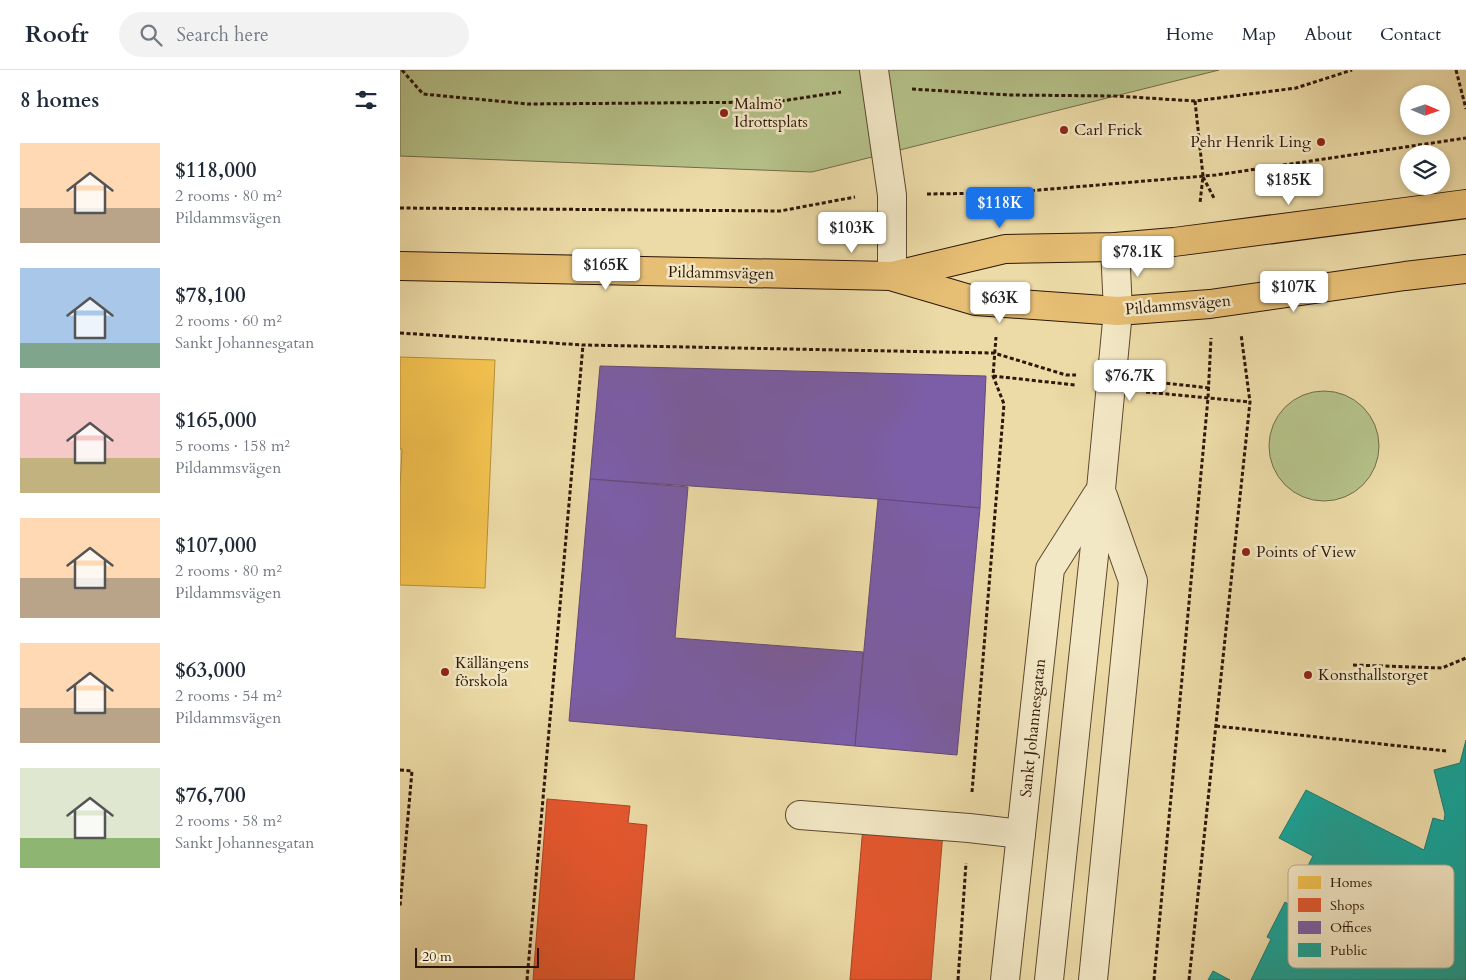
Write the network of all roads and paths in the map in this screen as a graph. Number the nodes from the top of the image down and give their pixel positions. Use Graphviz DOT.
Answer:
graph roads {
  1 [pos="402,70"];
  2 [pos="1352,70"];
  3 [pos="1456,70"];
  4 [pos="875,78"];
  5 [pos="1195,101"];
  6 [pos="1466,109"];
  7 [pos="1466,138"];
  8 [pos="1203,176"];
  9 [pos="1004,193"];
  10 [pos="892,195"];
  11 [pos="1216,203"];
  12 [pos="1466,204"];
  13 [pos="400,208"];
  14 [pos="1200,209"];
  15 [pos="1004,216"];
  16 [pos="1115,247"];
  17 [pos="400,266"];
  18 [pos="1466,269"];
  19 [pos="892,276"];
  20 [pos="1118,311"];
  21 [pos="1212,330"];
  22 [pos="400,333"];
  23 [pos="1241,333"];
  24 [pos="583,345"];
  25 [pos="994,353"];
  26 [pos="1066,375"];
  27 [pos="1157,382"];
  28 [pos="1209,388"];
  29 [pos="1101,490"];
  30 [pos="1466,658"];
  31 [pos="1353,665"];
  32 [pos="1216,726"];
  33 [pos="1446,751"];
  34 [pos="400,770"];
  35 [pos="800,814"];
  36 [pos="968,828"];
  37 [pos="1021,834"];
  38 [pos="400,907"];
  39 [pos="527,980"];
  40 [pos="958,980"];
  41 [pos="1005,980"];
  42 [pos="1049,980"];
  43 [pos="1093,980"];
  44 [pos="1154,980"];
  45 [pos="1189,980"];
  1 -- 4 [label="path"];
  2 -- 5 [label="path"];
  3 -- 6 [label="path"];
  4 -- 5 [label="path"];
  4 -- 10 [label="street"];
  5 -- 8 [label="path"];
  7 -- 8 [label="path"];
  8 -- 9 [label="path"];
  8 -- 11 [label="path"];
  8 -- 14 [label="path"];
  9 -- 10 [label="path"];
  9 -- 15 [label="path"];
  10 -- 13 [label="path"];
  10 -- 19 [label="street"];
  12 -- 16 [label="main road, Pildammsvägen"];
  16 -- 19 [label="main road, Pildammsvägen"];
  16 -- 20 [label="street, Sankt Johannesgatan"];
  17 -- 19 [label="main road, Pildammsvägen"];
  18 -- 20 [label="main road, Pildammsvägen"];
  19 -- 20 [label="main road, Pildammsvägen"];
  20 -- 29 [label="street, Sankt Johannesgatan"];
  21 -- 28 [label="path"];
  22 -- 24 [label="path"];
  23 -- 32 [label="path"];
  24 -- 25 [label="path"];
  24 -- 39 [label="path"];
  25 -- 26 [label="path"];
  25 -- 36 [label="path"];
  27 -- 28 [label="path"];
  28 -- 44 [label="path"];
  29 -- 37 [label="street, Sankt Johannesgatan"];
  29 -- 42 [label="street"];
  29 -- 43 [label="street, Sankt Johannesgatan"];
  30 -- 31 [label="path"];
  32 -- 33 [label="path"];
  32 -- 45 [label="path"];
  34 -- 38 [label="path"];
  35 -- 36 [label="street"];
  36 -- 37 [label="street"];
  36 -- 40 [label="path"];
  37 -- 41 [label="street, Sankt Johannesgatan"];
}
